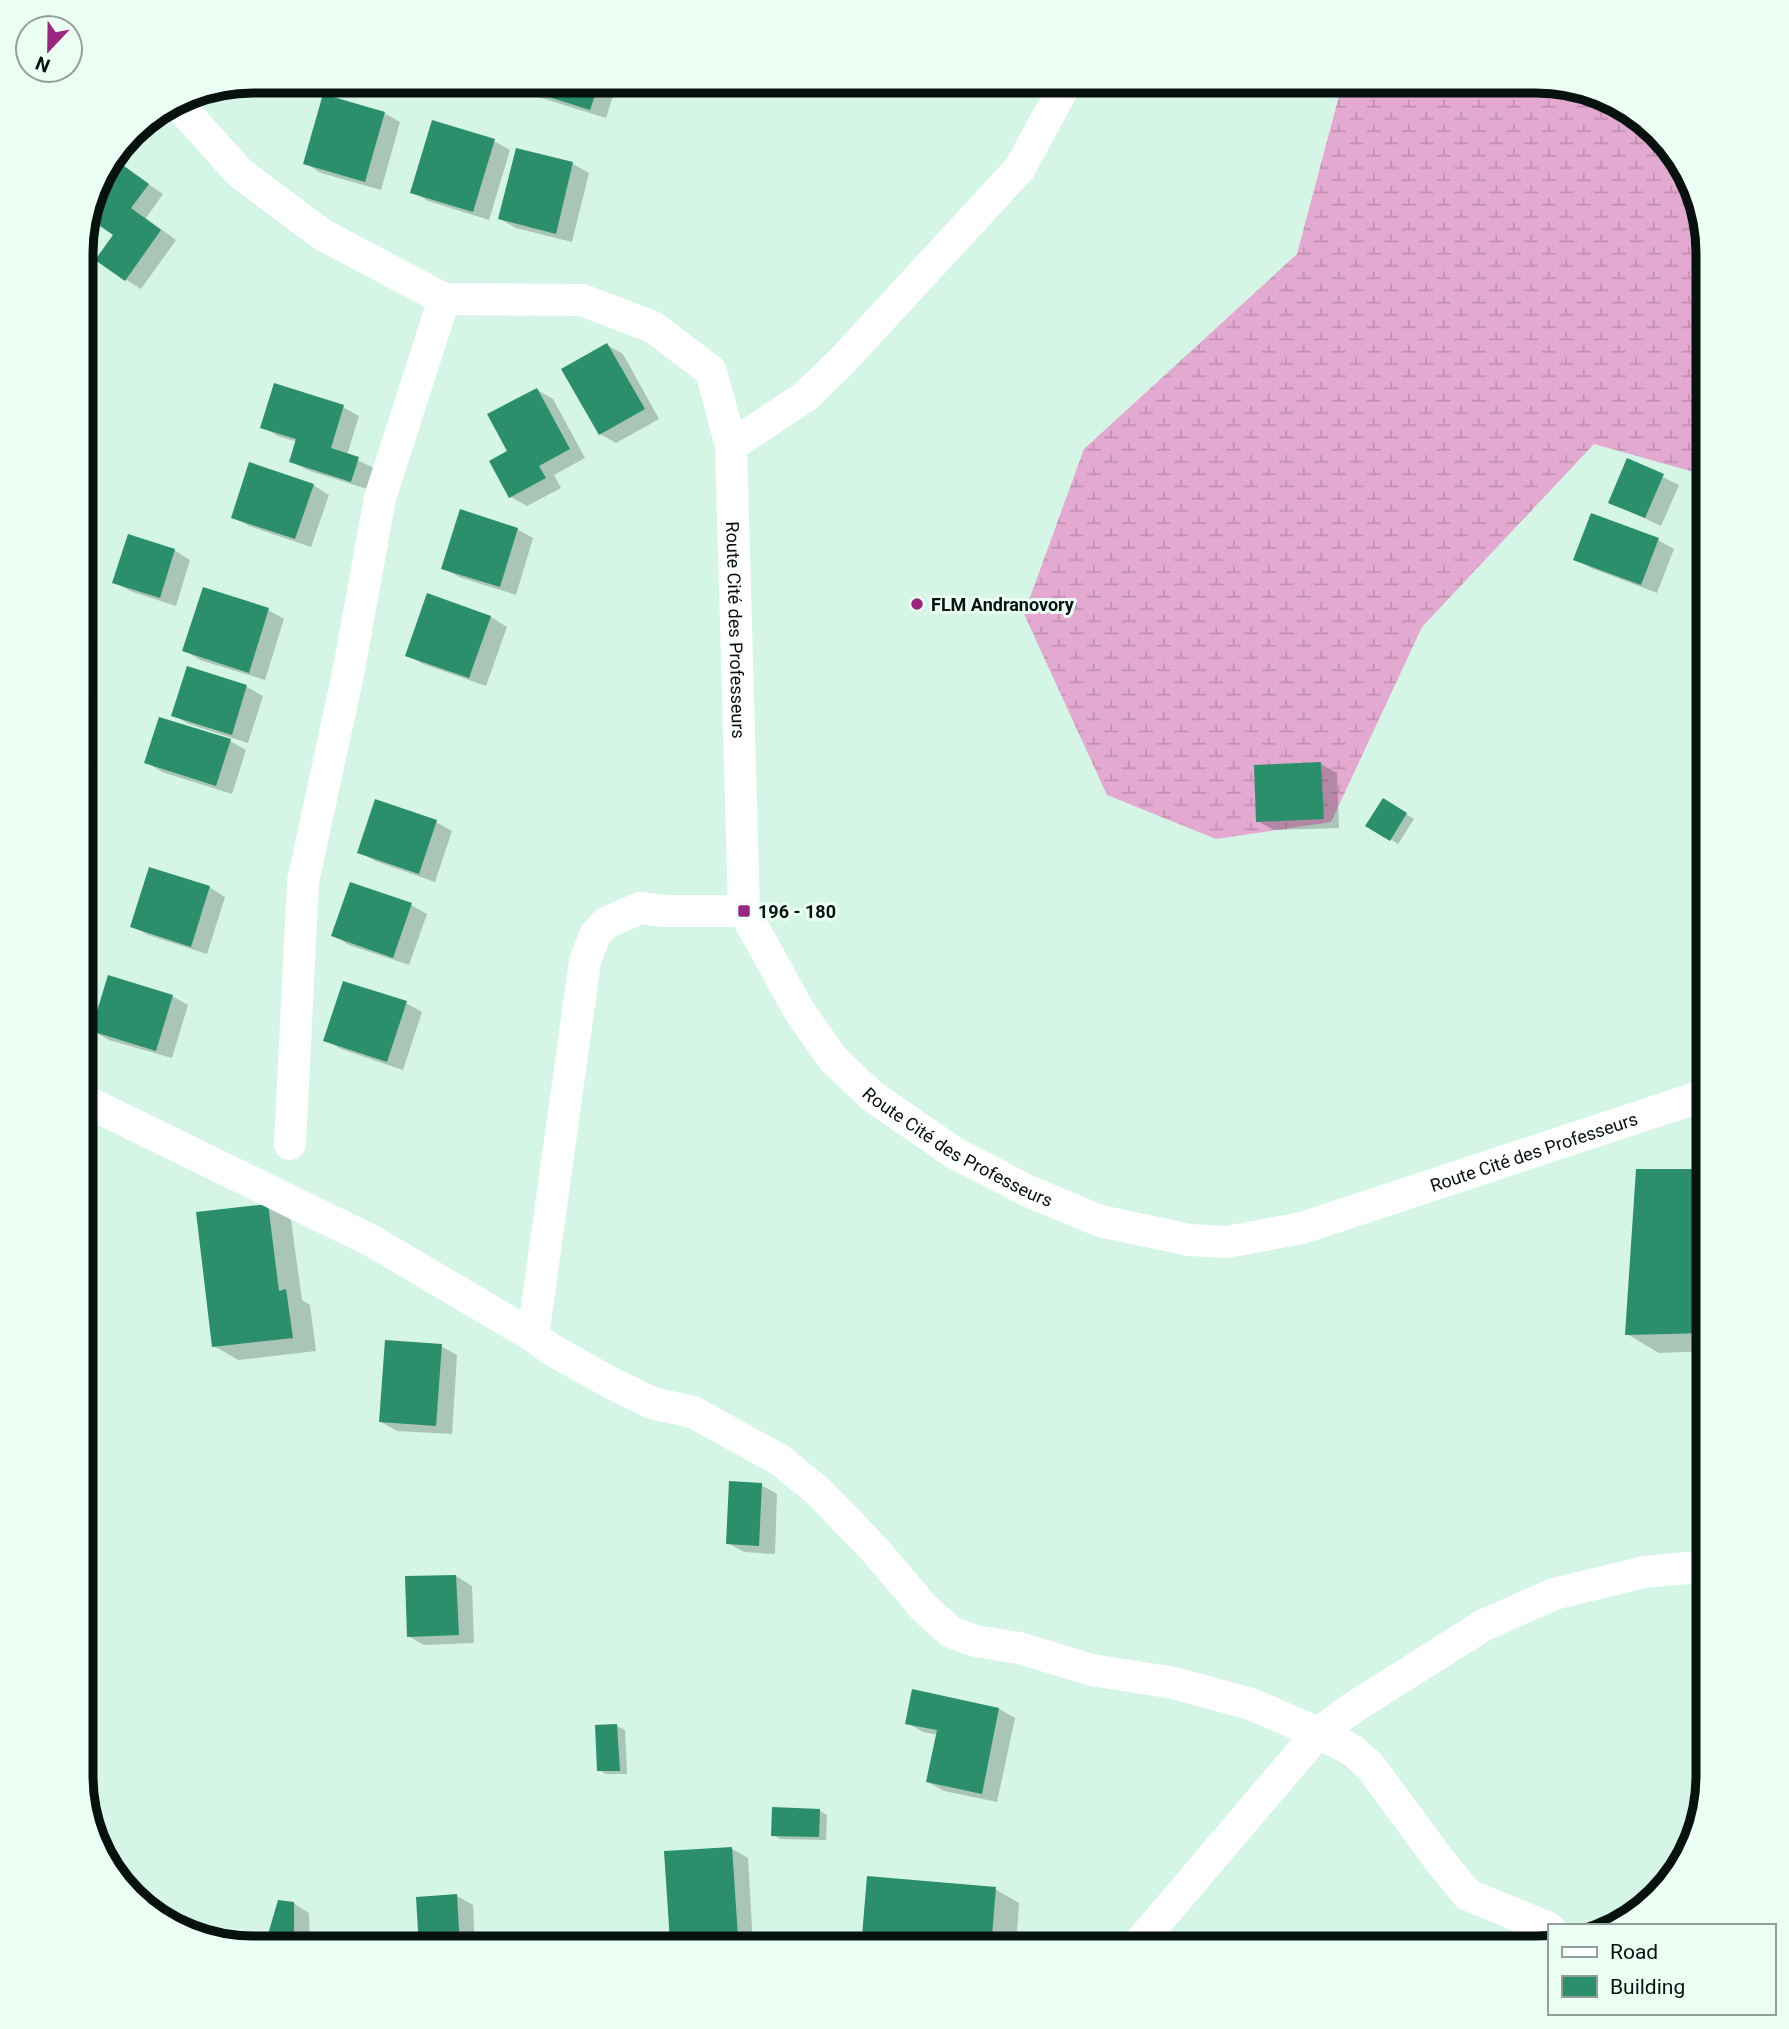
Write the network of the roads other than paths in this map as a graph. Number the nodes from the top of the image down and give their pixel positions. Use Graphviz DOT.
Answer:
graph roads {
  1 [pos="1061,93"];
  2 [pos="181,110"];
  3 [pos="444,299"];
  4 [pos="731,446"];
  5 [pos="744,911"];
  6 [pos="1696,1098"];
  7 [pos="93,1105"];
  8 [pos="290,1144"];
  9 [pos="533,1336"];
  10 [pos="1696,1567"];
  11 [pos="1318,1733"];
  12 [pos="1548,1928"];
  13 [pos="1145,1936"];
  1 -- 4 [label="street"];
  2 -- 3 [label="street"];
  3 -- 4 [label="street, Route Cité des Professeurs"];
  3 -- 8 [label="street"];
  4 -- 5 [label="street, Route Cité des Professeurs"];
  5 -- 6 [label="street, Route Cité des Professeurs"];
  5 -- 9 [label="street"];
  7 -- 9 [label="street"];
  9 -- 11 [label="street"];
  10 -- 11 [label="street"];
  11 -- 12 [label="street"];
  11 -- 13 [label="street"];
}
